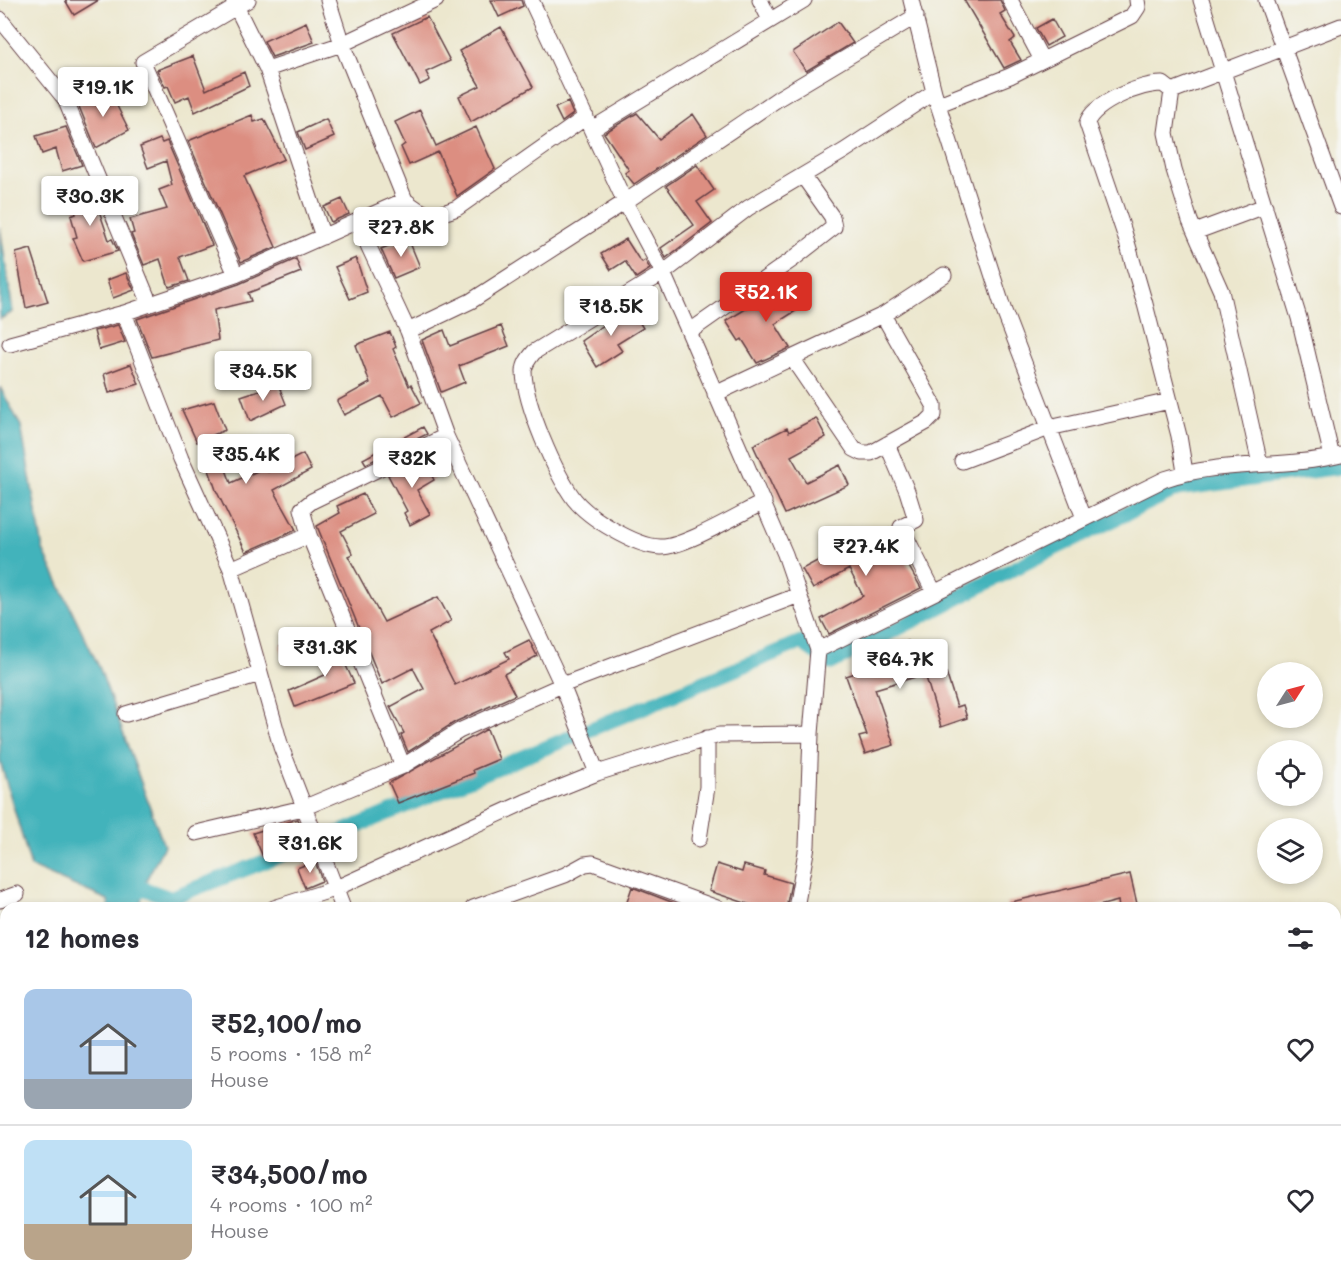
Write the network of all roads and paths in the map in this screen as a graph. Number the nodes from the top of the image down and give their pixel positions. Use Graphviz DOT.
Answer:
graph roads {
  1 [pos="328,0"];
  2 [pos="436,0"];
  3 [pos="531,0"];
  4 [pos="760,0"];
  5 [pos="804,0"];
  6 [pos="911,0"];
  7 [pos="1010,0"];
  8 [pos="1137,0"];
  9 [pos="1201,0"];
  10 [pos="1266,0"];
  11 [pos="239,2"];
  12 [pos="916,16"];
  13 [pos="0,19"];
  14 [pos="770,21"];
  15 [pos="1341,26"];
  16 [pos="342,44"];
  17 [pos="1283,47"];
  18 [pos="1042,60"];
  19 [pos="267,69"];
  20 [pos="1225,72"];
  21 [pos="1172,91"];
  22 [pos="937,98"];
  23 [pos="589,123"];
  24 [pos="803,176"];
  25 [pos="405,200"];
  26 [pos="625,202"];
  27 [pos="1265,206"];
  28 [pos="1341,207"];
  29 [pos="1195,232"];
  30 [pos="323,237"];
  31 [pos="368,245"];
  32 [pos="663,273"];
  33 [pos="236,275"];
  34 [pos="944,275"];
  35 [pos="150,304"];
  36 [pos="124,313"];
  37 [pos="883,315"];
  38 [pos="408,331"];
  39 [pos="689,332"];
  40 [pos="10,344"];
  41 [pos="792,358"];
  42 [pos="715,394"];
  43 [pos="1170,401"];
  44 [pos="1049,428"];
  45 [pos="446,436"];
  46 [pos="887,444"];
  47 [pos="1337,456"];
  48 [pos="962,461"];
  49 [pos="1260,464"];
  50 [pos="1185,472"];
  51 [pos="764,502"];
  52 [pos="1084,518"];
  53 [pos="309,535"];
  54 [pos="231,569"];
  55 [pos="934,592"];
  56 [pos="799,595"];
  57 [pos="818,654"];
  58 [pos="260,674"];
  59 [pos="562,685"];
  60 [pos="126,714"];
  61 [pos="811,734"];
  62 [pos="707,738"];
  63 [pos="403,766"];
  64 [pos="597,772"];
  65 [pos="303,808"];
  66 [pos="196,833"];
  67 [pos="699,839"];
  68 [pos="334,889"];
  69 [pos="17,894"];
  70 [pos="0,900"];
  71 [pos="293,902"];
  72 [pos="340,902"];
  73 [pos="490,902"];
  74 [pos="690,902"];
  75 [pos="797,902"];
  1 -- 16 [label="street"];
  2 -- 16 [label="street"];
  3 -- 23 [label="street"];
  4 -- 14 [label="street"];
  5 -- 14 [label="street"];
  6 -- 12 [label="street"];
  7 -- 18 [label="street"];
  8 -- 18 [label="street"];
  9 -- 20 [label="street"];
  10 -- 17 [label="street"];
  11 -- 19 [label="street"];
  11 -- 33 [label="street"];
  12 -- 22 [label="street"];
  12 -- 26 [label="street"];
  13 -- 35 [label="street"];
  14 -- 23 [label="street"];
  15 -- 17 [label="street"];
  16 -- 19 [label="street"];
  16 -- 25 [label="street"];
  17 -- 20 [label="street"];
  17 -- 28 [label="street"];
  18 -- 22 [label="street"];
  19 -- 30 [label="street"];
  20 -- 21 [label="street"];
  20 -- 27 [label="street"];
  21 -- 29 [label="street"];
  21 -- 43 [label="street"];
  22 -- 24 [label="street"];
  22 -- 44 [label="street"];
  23 -- 25 [label="street"];
  23 -- 26 [label="street"];
  24 -- 32 [label="street"];
  24 -- 39 [label="street"];
  25 -- 30 [label="street"];
  26 -- 32 [label="street"];
  26 -- 38 [label="street"];
  27 -- 29 [label="street"];
  27 -- 47 [label="street"];
  29 -- 49 [label="street"];
  30 -- 33 [label="street"];
  31 -- 38 [label="street"];
  32 -- 39 [label="street"];
  32 -- 51 [label="street"];
  33 -- 35 [label="street"];
  34 -- 37 [label="street"];
  35 -- 36 [label="street"];
  36 -- 40 [label="street"];
  36 -- 54 [label="street"];
  37 -- 41 [label="street"];
  37 -- 46 [label="street"];
  38 -- 45 [label="street"];
  39 -- 42 [label="street"];
  41 -- 42 [label="street"];
  41 -- 46 [label="street"];
  42 -- 51 [label="street"];
  43 -- 44 [label="street"];
  43 -- 50 [label="street"];
  44 -- 48 [label="street"];
  44 -- 52 [label="street"];
  45 -- 53 [label="street"];
  45 -- 59 [label="street"];
  46 -- 55 [label="street"];
  47 -- 49 [label="street"];
  49 -- 50 [label="street"];
  50 -- 52 [label="street"];
  51 -- 56 [label="street"];
  52 -- 55 [label="street"];
  53 -- 54 [label="street"];
  53 -- 63 [label="street"];
  54 -- 58 [label="street"];
  55 -- 57 [label="street"];
  56 -- 57 [label="street"];
  56 -- 59 [label="street"];
  57 -- 61 [label="street"];
  58 -- 60 [label="street"];
  58 -- 65 [label="street"];
  59 -- 63 [label="street"];
  59 -- 64 [label="street"];
  61 -- 62 [label="street"];
  61 -- 75 [label="street"];
  62 -- 64 [label="street"];
  62 -- 67 [label="street"];
  63 -- 65 [label="street"];
  64 -- 68 [label="street"];
  65 -- 66 [label="street"];
  65 -- 68 [label="street"];
  68 -- 71 [label="street"];
  68 -- 72 [label="street"];
  69 -- 70 [label="street"];
  73 -- 74 [label="street"];
}
